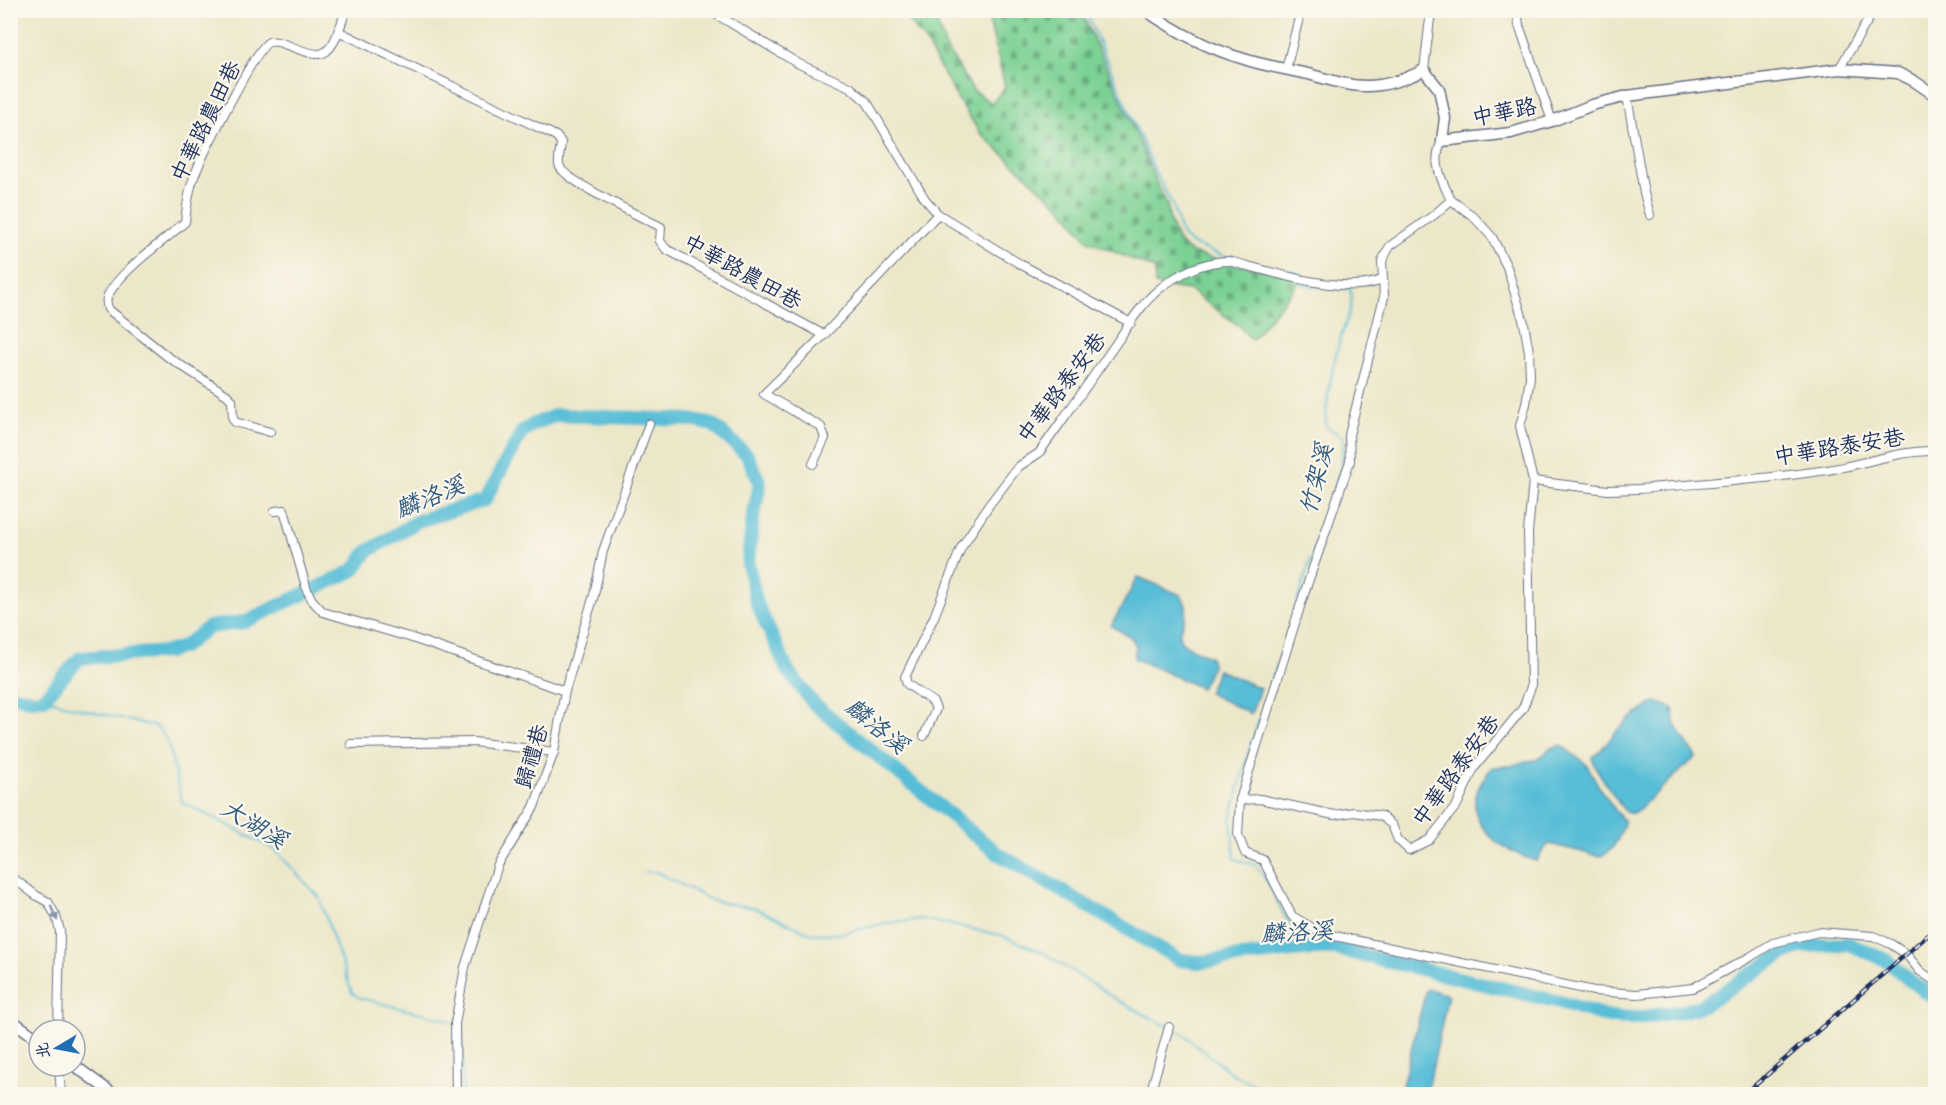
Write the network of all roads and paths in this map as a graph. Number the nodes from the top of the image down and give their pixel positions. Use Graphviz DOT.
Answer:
graph roads {
  1 [pos="346,10"];
  2 [pos="709,10"];
  3 [pos="1145,10"];
  4 [pos="1301,10"];
  5 [pos="1431,10"];
  6 [pos="1517,10"];
  7 [pos="1874,10"];
  8 [pos="338,31"];
  9 [pos="1286,69"];
  10 [pos="1839,69"];
  11 [pos="1424,70"];
  12 [pos="1627,96"];
  13 [pos="1935,96"];
  14 [pos="1552,121"];
  15 [pos="1442,141"];
  16 [pos="1451,200"];
  17 [pos="938,214"];
  18 [pos="1650,215"];
  19 [pos="1382,280"];
  20 [pos="1131,323"];
  21 [pos="824,335"];
  22 [pos="649,424"];
  23 [pos="270,432"];
  24 [pos="1935,451"];
  25 [pos="813,464"];
  26 [pos="1533,482"];
  27 [pos="275,511"];
  28 [pos="565,691"];
  29 [pos="924,736"];
  30 [pos="351,744"];
  31 [pos="554,752"];
  32 [pos="1240,800"];
  33 [pos="10,876"];
  34 [pos="1935,982"];
  35 [pos="58,1018"];
  36 [pos="10,1019"];
  37 [pos="1169,1027"];
  38 [pos="27,1031"];
  39 [pos="87,1075"];
  40 [pos="60,1078"];
  41 [pos="61,1095"];
  42 [pos="113,1095"];
  43 [pos="456,1095"];
  44 [pos="1150,1095"];
  1 -- 8 [label="street, 中華路農田巷"];
  2 -- 17 [label="street"];
  3 -- 9 [label="street"];
  4 -- 9 [label="street"];
  5 -- 11 [label="street"];
  6 -- 14 [label="street"];
  7 -- 10 [label="street"];
  8 -- 21 [label="street, 中華路農田巷"];
  8 -- 23 [label="street, 中華路農田巷"];
  9 -- 11 [label="street"];
  10 -- 12 [label="street, 中華路"];
  10 -- 13 [label="street, 中華路"];
  11 -- 15 [label="street, 中華路"];
  12 -- 14 [label="street, 中華路"];
  12 -- 18 [label="street"];
  14 -- 15 [label="street, 中華路"];
  15 -- 16 [label="street, 中華路泰安巷"];
  16 -- 19 [label="street"];
  16 -- 26 [label="street, 中華路泰安巷"];
  17 -- 20 [label="street"];
  17 -- 21 [label="street"];
  19 -- 20 [label="street, 中華路泰安巷"];
  19 -- 32 [label="street"];
  20 -- 29 [label="street, 中華路泰安巷"];
  21 -- 25 [label="street"];
  22 -- 28 [label="street, 歸禮巷"];
  24 -- 26 [label="street, 中華路泰安巷"];
  26 -- 32 [label="street, 中華路泰安巷"];
  27 -- 28 [label="street"];
  28 -- 31 [label="street, 歸禮巷"];
  30 -- 31 [label="street"];
  31 -- 43 [label="street, 歸禮巷"];
  32 -- 34 [label="street"];
  33 -- 35 [label="street, one-way"];
  36 -- 38 [label="street"];
  37 -- 44 [label="street"];
  39 -- 42 [label="street"];
  40 -- 41 [label="street"];
}
